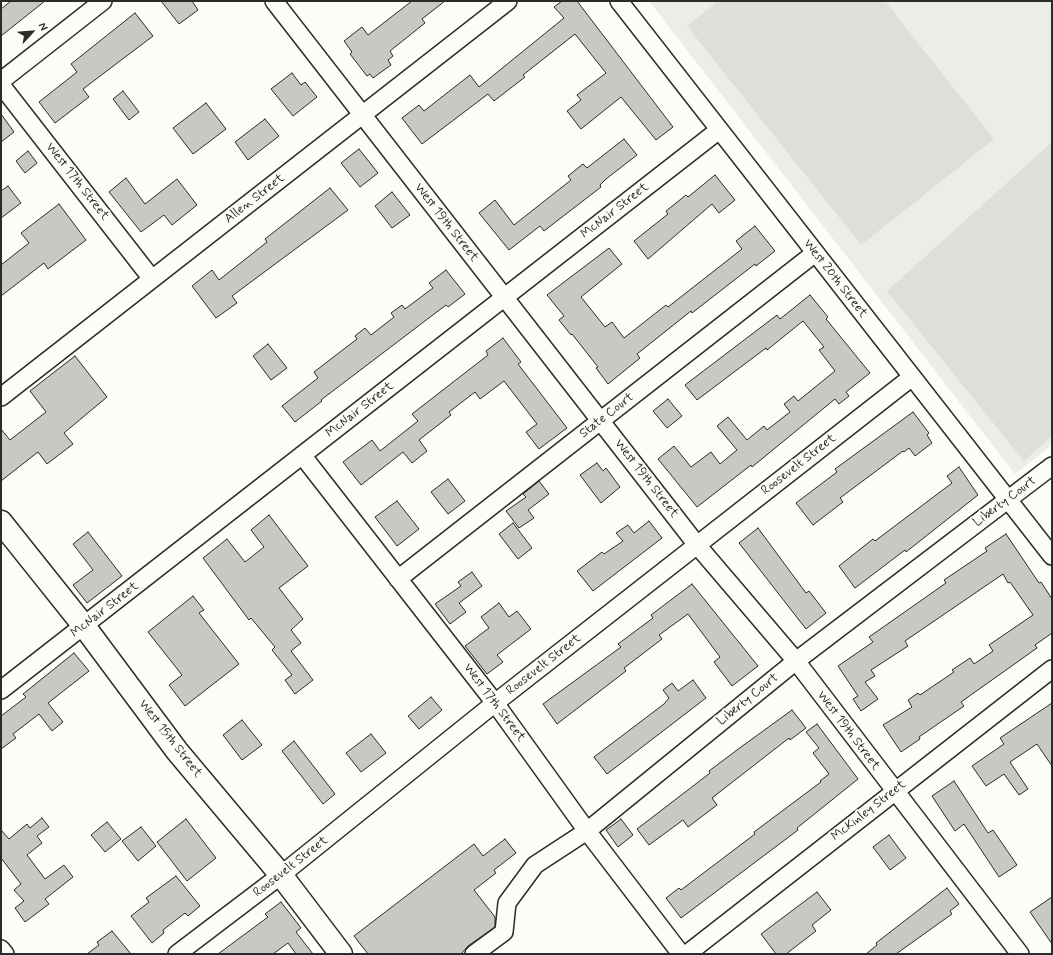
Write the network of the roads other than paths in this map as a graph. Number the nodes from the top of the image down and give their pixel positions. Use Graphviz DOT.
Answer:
graph roads {
  1 [pos="103,1"];
  2 [pos="274,1"];
  3 [pos="508,1"];
  4 [pos="619,1"];
  5 [pos="1,81"];
  6 [pos="1,85"];
  7 [pos="362,115"];
  8 [pos="719,130"];
  9 [pos="815,253"];
  10 [pos="152,279"];
  11 [pos="505,298"];
  12 [pos="912,377"];
  13 [pos="1,397"];
  14 [pos="600,421"];
  15 [pos="302,455"];
  16 [pos="1052,466"];
  17 [pos="1009,499"];
  18 [pos="1,522"];
  19 [pos="697,545"];
  20 [pos="1052,556"];
  21 [pos="398,579"];
  22 [pos="84,626"];
  23 [pos="796,661"];
  24 [pos="1052,669"];
  25 [pos="1,690"];
  26 [pos="495,703"];
  27 [pos="894,792"];
  28 [pos="587,831"];
  29 [pos="281,875"];
  30 [pos="1,949"];
  31 [pos="5,954"];
  32 [pos="177,954"];
  33 [pos="341,954"];
  34 [pos="474,954"];
  35 [pos="681,954"];
  36 [pos="687,954"];
  37 [pos="1020,954"];
  1 -- 5 [label="street"];
  2 -- 7 [label="street, West 19th Street"];
  3 -- 7 [label="street, Allen Street"];
  4 -- 8 [label="street, West 20th Street"];
  6 -- 10 [label="street, West 17th Street"];
  7 -- 10 [label="street, Allen Street"];
  7 -- 11 [label="street, West 19th Street"];
  8 -- 9 [label="street, West 20th Street"];
  8 -- 11 [label="street, McNair Street"];
  9 -- 12 [label="street, West 20th Street"];
  9 -- 14 [label="street, State Court"];
  10 -- 13 [label="street, Allen Street"];
  11 -- 14 [label="street, West 19th Street"];
  11 -- 15 [label="street, McNair Street"];
  12 -- 17 [label="street, West 20th Street"];
  12 -- 19 [label="street, Roosevelt Street"];
  14 -- 19 [label="street, West 19th Street"];
  14 -- 21 [label="street, State Court"];
  15 -- 21 [label="street, West 17th Street"];
  15 -- 22 [label="street, McNair Street"];
  16 -- 17 [label="street, Liberty Court"];
  17 -- 20 [label="street, West 20th Street"];
  17 -- 23 [label="street, Liberty Court"];
  18 -- 22 [label="main road, West 15th Street"];
  19 -- 23 [label="street, West 19th Street"];
  19 -- 26 [label="street, Roosevelt Street"];
  21 -- 26 [label="street, West 17th Street"];
  22 -- 25 [label="street, McNair Street"];
  22 -- 29 [label="main road, West 15th Street"];
  23 -- 27 [label="street, West 19th Street"];
  23 -- 28 [label="street, Liberty Court"];
  24 -- 27 [label="street, McKinley Street"];
  26 -- 28 [label="street, West 17th Street"];
  26 -- 29 [label="street, Roosevelt Street"];
  27 -- 36 [label="street, McKinley Street"];
  27 -- 37 [label="street, West 19th Street"];
  28 -- 34 [label="street, Liberty Court"];
  28 -- 35 [label="street, West 17th Street"];
  29 -- 32 [label="street, Roosevelt Street"];
  29 -- 33 [label="main road, West 15th Street"];
  30 -- 31 [label="street"];
}
